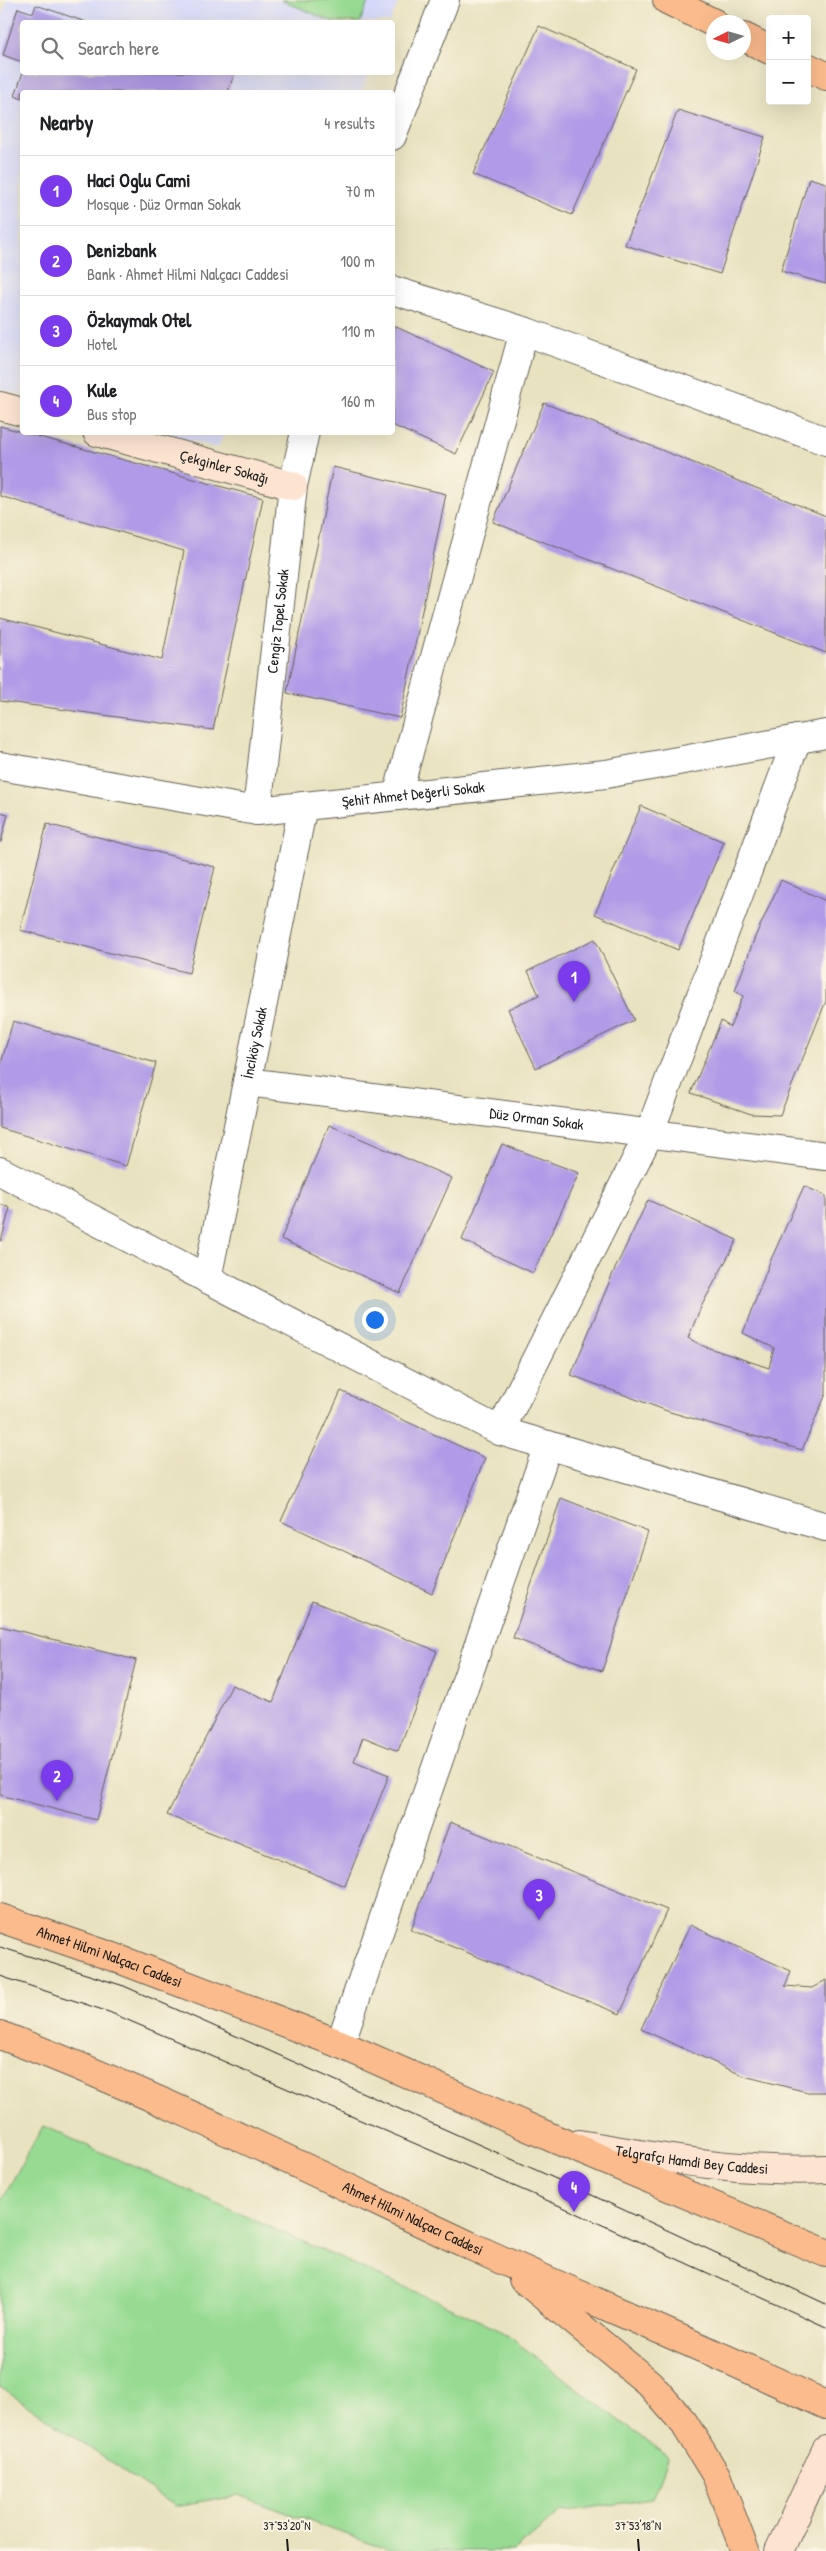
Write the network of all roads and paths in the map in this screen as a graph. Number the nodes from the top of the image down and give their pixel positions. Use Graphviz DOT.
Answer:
graph roads {
  1 [pos="445,0"];
  2 [pos="667,0"];
  3 [pos="705,13"];
  4 [pos="751,40"];
  5 [pos="766,48"];
  6 [pos="811,70"];
  7 [pos="826,76"];
  8 [pos="395,128"];
  9 [pos="395,291"];
  10 [pos="524,331"];
  11 [pos="0,406"];
  12 [pos="20,411"];
  13 [pos="108,435"];
  14 [pos="304,435"];
  15 [pos="826,440"];
  16 [pos="293,486"];
  17 [pos="826,734"];
  18 [pos="797,739"];
  19 [pos="0,766"];
  20 [pos="397,796"];
  21 [pos="303,806"];
  22 [pos="257,812"];
  23 [pos="247,1082"];
  24 [pos="650,1134"];
  25 [pos="826,1156"];
  26 [pos="0,1171"];
  27 [pos="207,1279"];
  28 [pos="500,1431"];
  29 [pos="548,1445"];
  30 [pos="826,1527"];
  31 [pos="0,1918"];
  32 [pos="0,2035"];
  33 [pos="340,2044"];
  34 [pos="557,2140"];
  35 [pos="826,2169"];
  36 [pos="826,2253"];
  37 [pos="496,2257"];
  38 [pos="826,2405"];
  39 [pos="826,2450"];
  40 [pos="745,2551"];
  41 [pos="779,2551"];
  1 -- 8 [label="street"];
  2 -- 3 [label="main road"];
  4 -- 5 [label="main road"];
  6 -- 7 [label="main road"];
  9 -- 10 [label="street"];
  10 -- 15 [label="street"];
  10 -- 20 [label="street"];
  11 -- 12 [label="main road"];
  13 -- 16 [label="main road, Çekginler Sokağı"];
  14 -- 16 [label="street, Cengiz Topel Sokak"];
  16 -- 22 [label="street, Cengiz Topel Sokak"];
  17 -- 18 [label="street, Şehit Ahmet Değerli Sokak"];
  18 -- 20 [label="street, Şehit Ahmet Değerli Sokak"];
  18 -- 24 [label="street"];
  19 -- 22 [label="street, Şehit Ahmet Değerli Sokak"];
  20 -- 21 [label="street, Şehit Ahmet Değerli Sokak"];
  21 -- 22 [label="street, Şehit Ahmet Değerli Sokak"];
  21 -- 23 [label="street, İnciköy Sokak"];
  23 -- 24 [label="street, Düz Orman Sokak"];
  23 -- 27 [label="street, İnciköy Sokak"];
  24 -- 25 [label="street, Düz Orman Sokak"];
  24 -- 28 [label="street"];
  26 -- 27 [label="street"];
  27 -- 28 [label="street"];
  28 -- 29 [label="street"];
  29 -- 30 [label="street"];
  29 -- 33 [label="street"];
  31 -- 33 [label="main road, Ahmet Hilmi Nalçacı Caddesi"];
  32 -- 37 [label="main road, Ahmet Hilmi Nalçacı Caddesi"];
  33 -- 34 [label="main road, Ahmet Hilmi Nalçacı Caddesi"];
  34 -- 35 [label="main road, Telgrafçı Hamdi Bey Caddesi"];
  34 -- 36 [label="main road, Ahmet Hilmi Nalçacı Caddesi"];
  37 -- 38 [label="main road, Ahmet Hilmi Nalçacı Caddesi"];
  37 -- 40 [label="main road"];
  39 -- 41 [label="main road"];
}
